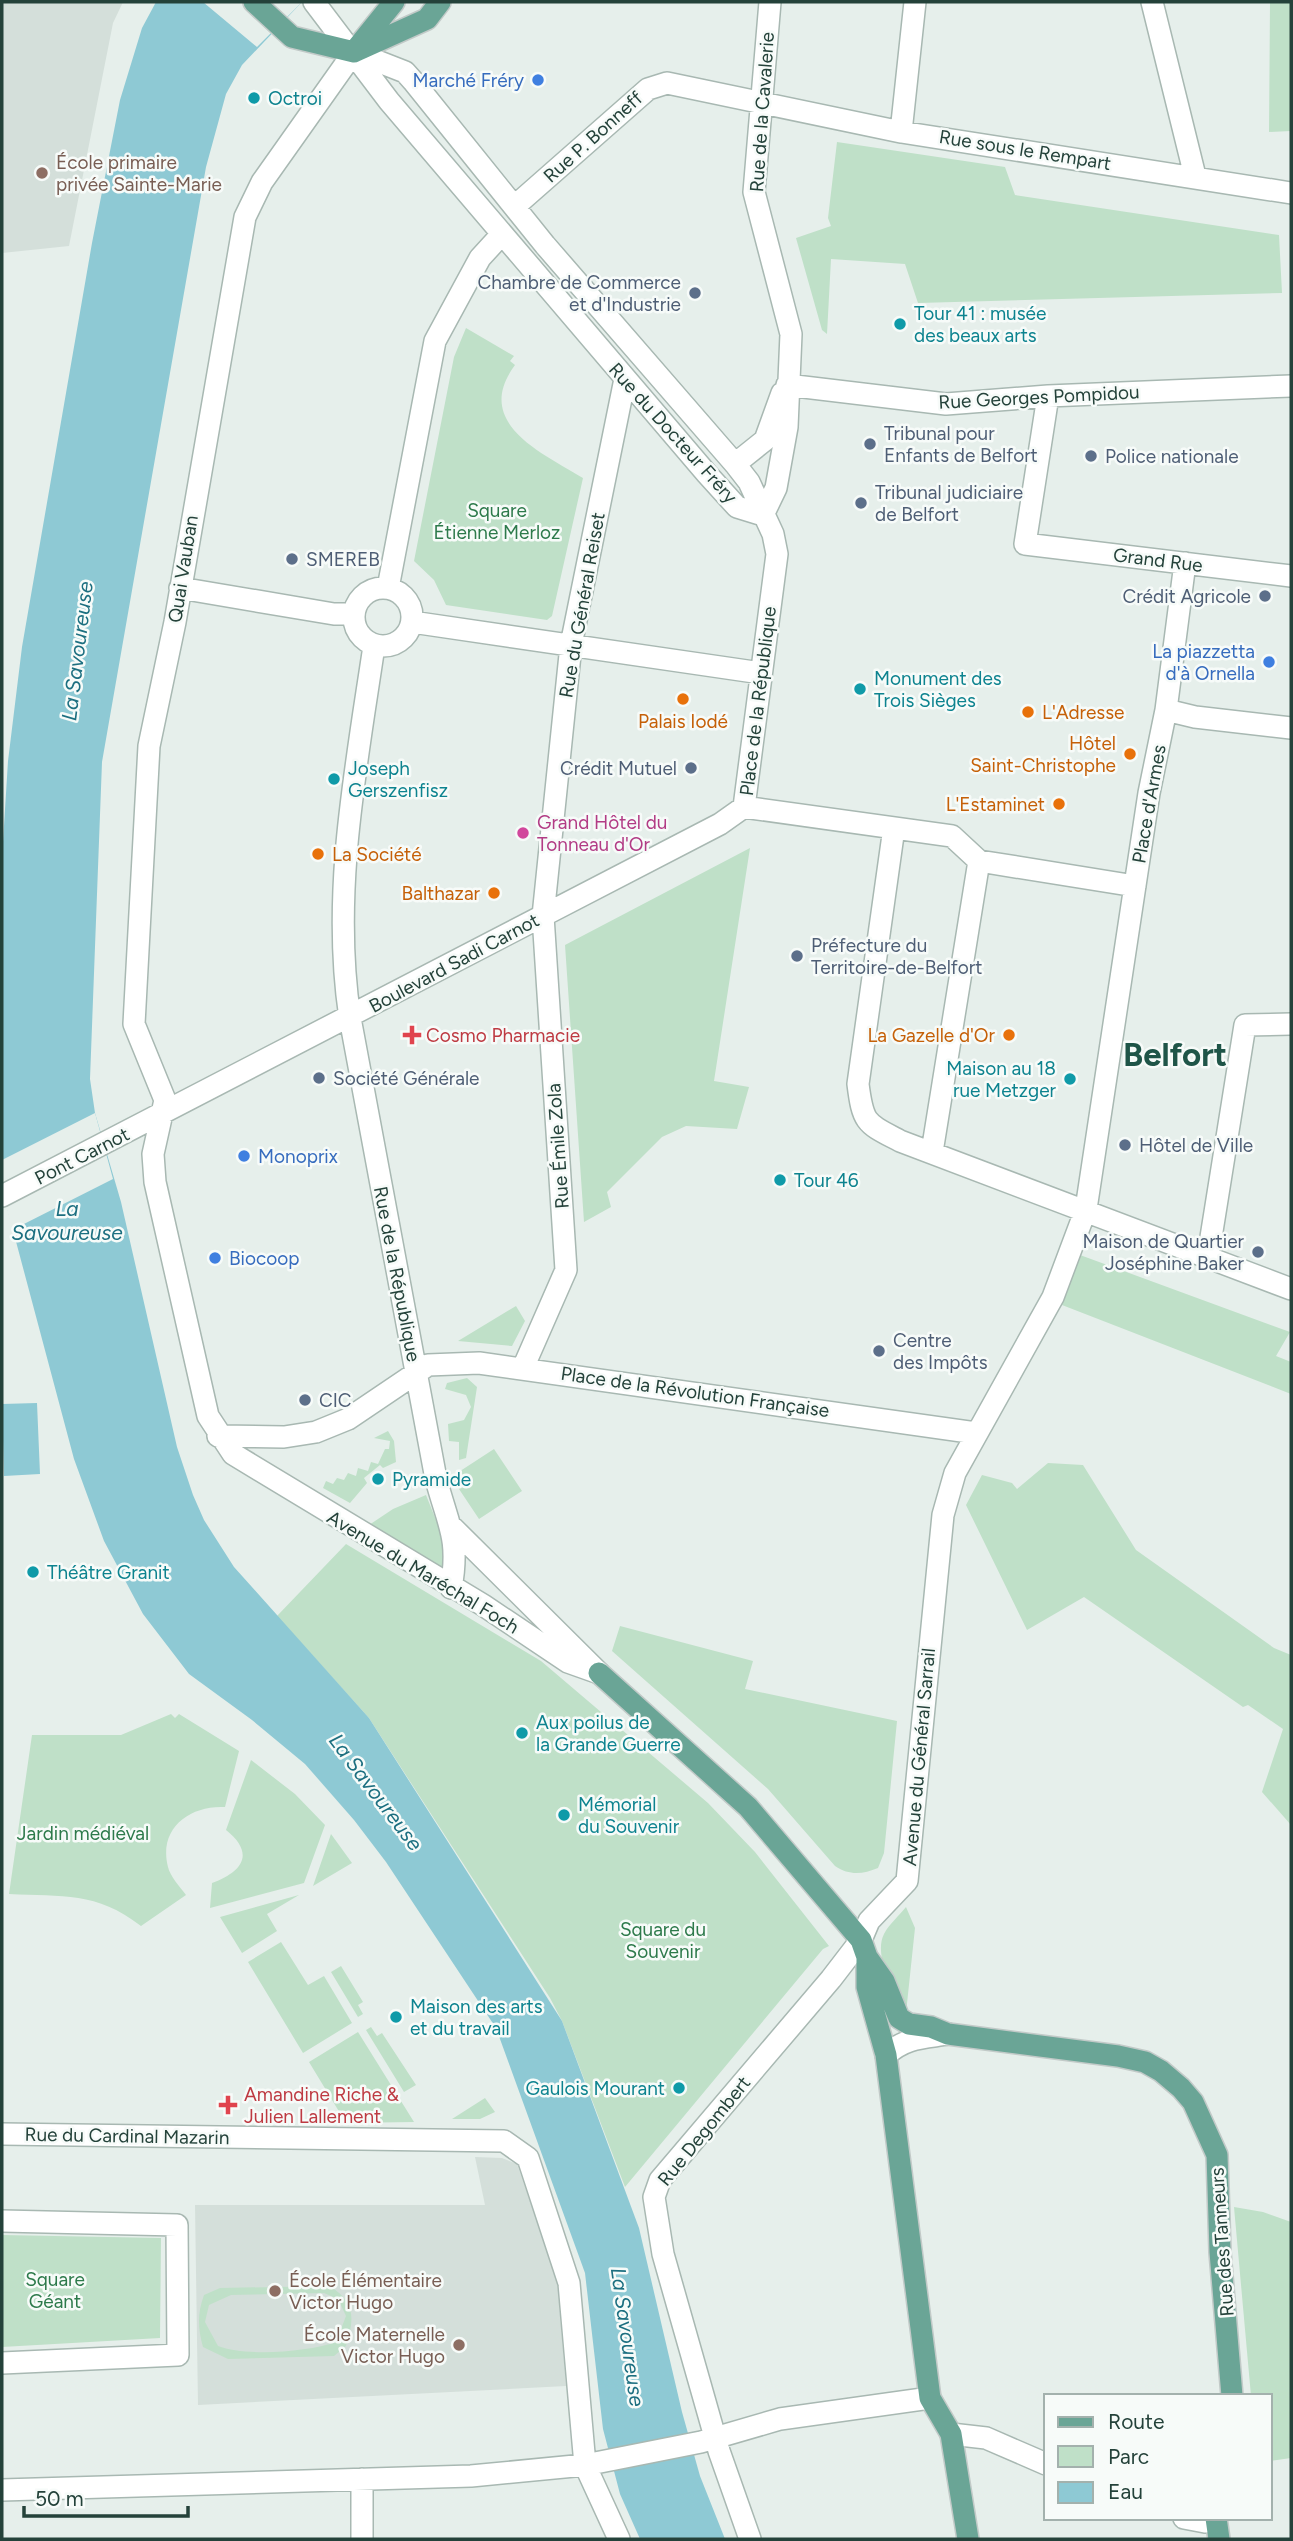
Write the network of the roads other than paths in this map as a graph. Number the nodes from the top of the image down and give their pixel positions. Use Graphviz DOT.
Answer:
graph roads {
  1 [pos="254,2"];
  2 [pos="314,2"];
  3 [pos="394,2"];
  4 [pos="440,2"];
  5 [pos="770,2"];
  6 [pos="915,2"];
  7 [pos="1152,2"];
  8 [pos="354,52"];
  9 [pos="760,103"];
  10 [pos="901,132"];
  11 [pos="1195,176"];
  12 [pos="1291,193"];
  13 [pos="515,206"];
  14 [pos="501,235"];
  15 [pos="625,379"];
  16 [pos="787,385"];
  17 [pos="1291,386"];
  18 [pos="1048,396"];
  19 [pos="735,464"];
  20 [pos="762,515"];
  21 [pos="1185,563"];
  22 [pos="1291,576"];
  23 [pos="180,588"];
  24 [pos="388,588"];
  25 [pos="353,614"];
  26 [pos="412,622"];
  27 [pos="571,645"];
  28 [pos="374,646"];
  29 [pos="761,673"];
  30 [pos="1166,710"];
  31 [pos="1291,728"];
  32 [pos="744,807"];
  33 [pos="894,828"];
  34 [pos="979,861"];
  35 [pos="1135,886"];
  36 [pos="543,916"];
  37 [pos="349,1018"];
  38 [pos="1291,1024"];
  39 [pos="162,1114"];
  40 [pos="932,1152"];
  41 [pos="2,1196"];
  42 [pos="1086,1209"];
  43 [pos="1208,1256"];
  44 [pos="1291,1289"];
  45 [pos="523,1368"];
  46 [pos="416,1374"];
  47 [pos="976,1433"];
  48 [pos="218,1436"];
  49 [pos="453,1528"];
  50 [pos="451,1588"];
  51 [pos="599,1673"];
  52 [pos="864,1948"];
  53 [pos="948,2034"];
  54 [pos="886,2055"];
  55 [pos="2,2134"];
  56 [pos="2,2221"];
  57 [pos="2,2363"];
  58 [pos="1232,2394"];
  59 [pos="930,2398"];
  60 [pos="951,2434"];
  61 [pos="705,2440"];
  62 [pos="1044,2463"];
  63 [pos="585,2465"];
  64 [pos="362,2479"];
  65 [pos="2,2490"];
  66 [pos="1194,2520"];
  67 [pos="1217,2526"];
  68 [pos="362,2539"];
  69 [pos="619,2539"];
  70 [pos="750,2539"];
  71 [pos="968,2539"];
  1 -- 8 [label="main road"];
  2 -- 8 [label="street"];
  3 -- 8 [label="main road, Quai Vauban"];
  4 -- 8 [label="main road"];
  5 -- 9 [label="street, Rue de la Cavalerie"];
  6 -- 10 [label="street"];
  7 -- 11 [label="street"];
  8 -- 13 [label="street, Rue du Docteur Fréry"];
  8 -- 14 [label="street, Rue du Docteur Fréry"];
  8 -- 23 [label="street, Quai Vauban"];
  9 -- 10 [label="street, Rue sous le Rempart"];
  9 -- 13 [label="street, Rue P. Bonneff"];
  9 -- 16 [label="street, Rue de la Cavalerie"];
  10 -- 11 [label="street, Rue sous le Rempart"];
  11 -- 12 [label="street, Rue sous le Rempart"];
  13 -- 19 [label="street, Rue du Docteur Fréry"];
  14 -- 15 [label="street, Rue du Docteur Fréry"];
  14 -- 24 [label="street"];
  15 -- 20 [label="street, Rue du Docteur Fréry"];
  15 -- 27 [label="street, Rue du Général Reiset"];
  16 -- 18 [label="street, Rue Georges Pompidou"];
  16 -- 19 [label="street, Rue de la Cavalerie"];
  16 -- 20 [label="street, Rue de la Cavalerie"];
  17 -- 18 [label="street, Rue Georges Pompidou"];
  18 -- 21 [label="street, Grand Rue"];
  19 -- 20 [label="street, Rue du Docteur Fréry"];
  20 -- 29 [label="street, Place de la République"];
  21 -- 22 [label="street, Grand Rue"];
  21 -- 30 [label="street, Place d'Armes"];
  23 -- 25 [label="street"];
  23 -- 39 [label="street, Quai Vauban"];
  24 -- 25 [label="street"];
  24 -- 26 [label="street"];
  25 -- 28 [label="street"];
  26 -- 27 [label="street"];
  26 -- 28 [label="street"];
  27 -- 29 [label="street"];
  27 -- 36 [label="street, Rue du Général Reiset"];
  28 -- 37 [label="street, Rue de la République"];
  29 -- 32 [label="street, Place de la République"];
  30 -- 31 [label="street"];
  30 -- 35 [label="street, Place d'Armes"];
  32 -- 33 [label="street, Place de la République"];
  32 -- 36 [label="street, Boulevard Sadi Carnot"];
  33 -- 34 [label="street, Place de la République"];
  33 -- 40 [label="street"];
  34 -- 35 [label="street"];
  34 -- 40 [label="street"];
  35 -- 42 [label="street, Place d'Armes"];
  36 -- 37 [label="street, Boulevard Sadi Carnot"];
  36 -- 45 [label="street, Rue Émile Zola"];
  37 -- 39 [label="street, Boulevard Sadi Carnot"];
  37 -- 46 [label="street, Rue de la République"];
  38 -- 43 [label="street"];
  39 -- 41 [label="street, Pont Carnot"];
  39 -- 48 [label="street, Avenue du Maréchal Foch"];
  40 -- 42 [label="street"];
  42 -- 43 [label="street"];
  42 -- 47 [label="street, Avenue du Général Sarrail"];
  43 -- 44 [label="street"];
  45 -- 46 [label="street, Place de la Révolution Française"];
  45 -- 47 [label="street, Place de la Révolution Française"];
  46 -- 48 [label="street, Place de la Révolution Française"];
  46 -- 49 [label="street, Rue de la République"];
  47 -- 52 [label="street, Avenue du Général Sarrail"];
  48 -- 50 [label="street, Avenue du Maréchal Foch"];
  49 -- 50 [label="street, Rue de la République"];
  49 -- 51 [label="street, Rue de la République"];
  50 -- 51 [label="street, Avenue du Maréchal Foch"];
  51 -- 52 [label="main road, Avenue du Maréchal Foch"];
  52 -- 53 [label="main road, Rue des Tanneurs"];
  52 -- 54 [label="main road"];
  52 -- 61 [label="street, Rue Degombert"];
  53 -- 54 [label="street, Rue des Tanneurs"];
  53 -- 58 [label="main road, Rue des Tanneurs"];
  54 -- 59 [label="main road"];
  55 -- 63 [label="street, Rue du Cardinal Mazarin"];
  56 -- 57 [label="street"];
  59 -- 60 [label="main road"];
  59 -- 61 [label="street"];
  60 -- 62 [label="street"];
  60 -- 71 [label="main road"];
  61 -- 63 [label="street"];
  61 -- 70 [label="street, Rue Degombert"];
  63 -- 64 [label="street"];
  63 -- 69 [label="street"];
  64 -- 65 [label="street"];
  64 -- 68 [label="street"];
  66 -- 67 [label="street"];
}
